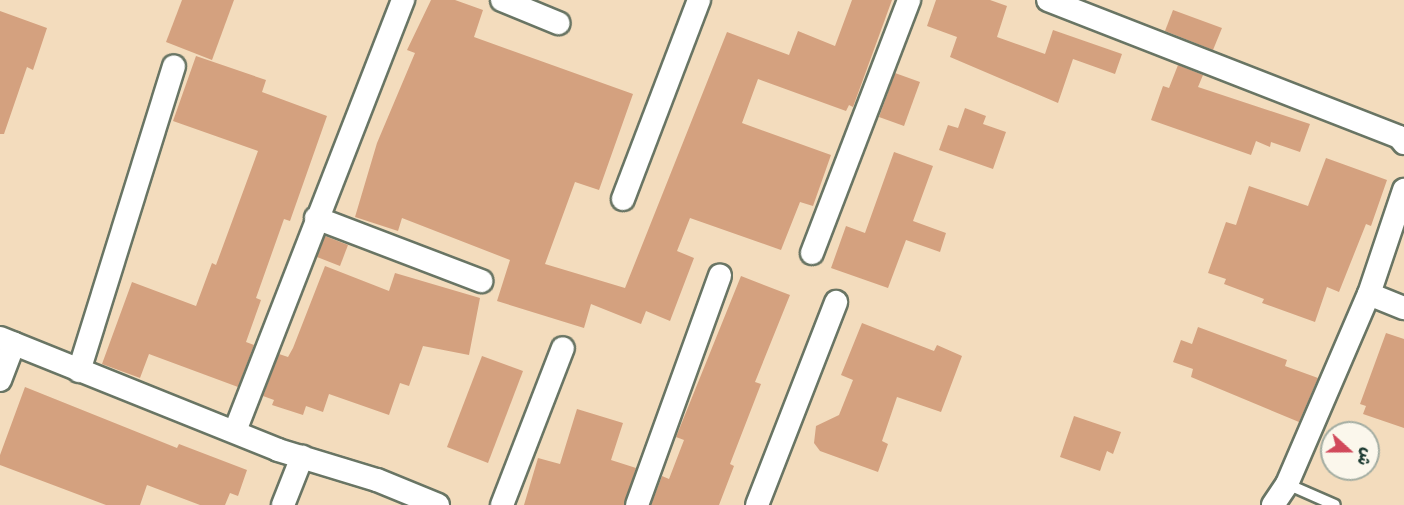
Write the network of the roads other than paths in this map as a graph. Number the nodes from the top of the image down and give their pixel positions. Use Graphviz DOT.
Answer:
graph roads {
  1 [pos="403,0"];
  2 [pos="502,0"];
  3 [pos="699,0"];
  4 [pos="909,0"];
  5 [pos="1048,0"];
  6 [pos="558,23"];
  7 [pos="174,66"];
  8 [pos="1404,143"];
  9 [pos="1404,190"];
  10 [pos="623,199"];
  11 [pos="316,218"];
  12 [pos="812,253"];
  13 [pos="720,276"];
  14 [pos="481,281"];
  15 [pos="1369,294"];
  16 [pos="836,302"];
  17 [pos="1404,308"];
  18 [pos="7,341"];
  19 [pos="563,348"];
  20 [pos="79,371"];
  21 [pos="0,380"];
  22 [pos="235,431"];
  23 [pos="302,457"];
  24 [pos="1287,484"];
  25 [pos="284,505"];
  26 [pos="438,505"];
  27 [pos="502,505"];
  28 [pos="637,505"];
  29 [pos="757,505"];
  30 [pos="1273,505"];
  31 [pos="1335,505"];
  1 -- 11 [label="street"];
  2 -- 6 [label="street"];
  3 -- 10 [label="street"];
  4 -- 12 [label="street"];
  5 -- 8 [label="street"];
  7 -- 20 [label="street"];
  9 -- 15 [label="street"];
  11 -- 14 [label="street"];
  11 -- 22 [label="street"];
  13 -- 28 [label="street"];
  15 -- 17 [label="street"];
  15 -- 24 [label="street"];
  16 -- 29 [label="street"];
  18 -- 20 [label="street"];
  18 -- 21 [label="street"];
  19 -- 27 [label="street"];
  20 -- 22 [label="street"];
  22 -- 23 [label="street"];
  23 -- 25 [label="street"];
  23 -- 26 [label="street"];
  24 -- 30 [label="street"];
  24 -- 31 [label="lane"];
}
